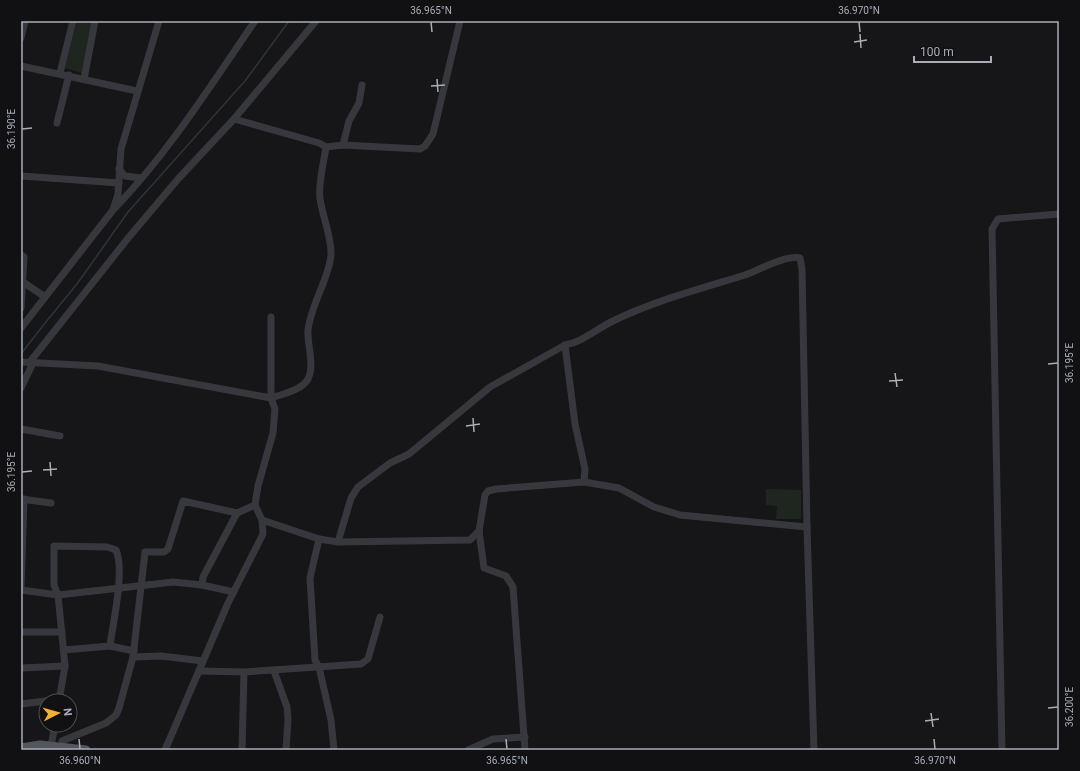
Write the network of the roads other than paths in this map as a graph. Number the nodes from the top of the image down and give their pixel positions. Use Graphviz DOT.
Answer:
graph roads {
  1 [pos="25,21"];
  2 [pos="73,21"];
  3 [pos="95,21"];
  4 [pos="160,21"];
  5 [pos="255,21"];
  6 [pos="316,21"];
  7 [pos="460,21"];
  8 [pos="21,38"];
  9 [pos="21,66"];
  10 [pos="60,73"];
  11 [pos="69,75"];
  12 [pos="84,79"];
  13 [pos="362,85"];
  14 [pos="137,91"];
  15 [pos="234,119"];
  16 [pos="57,123"];
  17 [pos="344,145"];
  18 [pos="326,147"];
  19 [pos="119,169"];
  20 [pos="21,176"];
  21 [pos="141,178"];
  22 [pos="119,183"];
  23 [pos="113,210"];
  24 [pos="1059,214"];
  25 [pos="21,256"];
  26 [pos="23,282"];
  27 [pos="45,297"];
  28 [pos="21,308"];
  29 [pos="271,317"];
  30 [pos="21,328"];
  31 [pos="565,345"];
  32 [pos="27,362"];
  33 [pos="21,388"];
  34 [pos="271,398"];
  35 [pos="21,429"];
  36 [pos="60,436"];
  37 [pos="584,482"];
  38 [pos="22,499"];
  39 [pos="51,503"];
  40 [pos="255,506"];
  41 [pos="237,513"];
  42 [pos="262,520"];
  43 [pos="807,527"];
  44 [pos="479,531"];
  45 [pos="318,539"];
  46 [pos="338,542"];
  47 [pos="202,584"];
  48 [pos="142,586"];
  49 [pos="21,589"];
  50 [pos="118,589"];
  51 [pos="234,592"];
  52 [pos="58,595"];
  53 [pos="380,617"];
  54 [pos="21,632"];
  55 [pos="62,632"];
  56 [pos="110,646"];
  57 [pos="64,650"];
  58 [pos="134,654"];
  59 [pos="203,661"];
  60 [pos="65,666"];
  61 [pos="319,667"];
  62 [pos="21,668"];
  63 [pos="199,671"];
  64 [pos="274,671"];
  65 [pos="244,672"];
  66 [pos="60,693"];
  67 [pos="38,702"];
  68 [pos="21,704"];
  69 [pos="53,733"];
  70 [pos="524,737"];
  71 [pos="51,746"];
  72 [pos="21,748"];
  73 [pos="61,749"];
  74 [pos="86,750"];
  75 [pos="165,750"];
  76 [pos="242,750"];
  77 [pos="286,750"];
  78 [pos="334,750"];
  79 [pos="468,750"];
  80 [pos="525,750"];
  81 [pos="814,750"];
  82 [pos="1002,750"];
  1 -- 8 [label="street"];
  2 -- 10 [label="street"];
  3 -- 12 [label="street"];
  4 -- 14 [label="street"];
  5 -- 21 [label="street"];
  6 -- 15 [label="street"];
  7 -- 17 [label="street"];
  9 -- 10 [label="street"];
  10 -- 11 [label="street"];
  11 -- 12 [label="street"];
  11 -- 16 [label="street"];
  12 -- 14 [label="street"];
  13 -- 17 [label="street"];
  14 -- 19 [label="street"];
  15 -- 18 [label="street"];
  15 -- 32 [label="street"];
  17 -- 18 [label="street"];
  18 -- 34 [label="street"];
  19 -- 21 [label="street"];
  19 -- 22 [label="street"];
  20 -- 22 [label="street"];
  21 -- 23 [label="street"];
  22 -- 23 [label="street"];
  23 -- 27 [label="street"];
  24 -- 82 [label="street"];
  25 -- 26 [label="street"];
  26 -- 27 [label="street"];
  26 -- 28 [label="street"];
  27 -- 30 [label="street"];
  29 -- 34 [label="street"];
  31 -- 37 [label="street"];
  31 -- 43 [label="street"];
  31 -- 46 [label="street"];
  32 -- 33 [label="street"];
  32 -- 34 [label="street"];
  34 -- 40 [label="street"];
  35 -- 36 [label="street"];
  37 -- 43 [label="street"];
  37 -- 44 [label="street"];
  38 -- 39 [label="street"];
  38 -- 49 [label="street"];
  40 -- 41 [label="street"];
  40 -- 42 [label="street"];
  41 -- 47 [label="street"];
  41 -- 48 [label="street"];
  42 -- 45 [label="street"];
  42 -- 51 [label="street"];
  43 -- 81 [label="street"];
  44 -- 46 [label="street"];
  44 -- 70 [label="street"];
  45 -- 46 [label="street"];
  45 -- 61 [label="street"];
  47 -- 48 [label="street"];
  47 -- 51 [label="street"];
  48 -- 50 [label="street"];
  48 -- 58 [label="street"];
  49 -- 52 [label="street"];
  50 -- 52 [label="street"];
  50 -- 52 [label="street"];
  50 -- 56 [label="street"];
  51 -- 59 [label="street"];
  52 -- 55 [label="street"];
  53 -- 61 [label="street"];
  54 -- 55 [label="street"];
  55 -- 57 [label="street"];
  56 -- 57 [label="street"];
  56 -- 58 [label="street"];
  57 -- 60 [label="street"];
  58 -- 59 [label="street"];
  58 -- 73 [label="street"];
  59 -- 63 [label="street"];
  60 -- 62 [label="street"];
  60 -- 66 [label="street"];
  61 -- 64 [label="street"];
  61 -- 78 [label="street"];
  63 -- 65 [label="street"];
  63 -- 75 [label="street"];
  64 -- 65 [label="street"];
  64 -- 77 [label="street"];
  65 -- 76 [label="street"];
  67 -- 68 [label="street"];
  69 -- 71 [label="street"];
  70 -- 79 [label="street"];
  70 -- 80 [label="street"];
  71 -- 72 [label="main road"];
  71 -- 73 [label="main road"];
  73 -- 74 [label="main road"];
}
